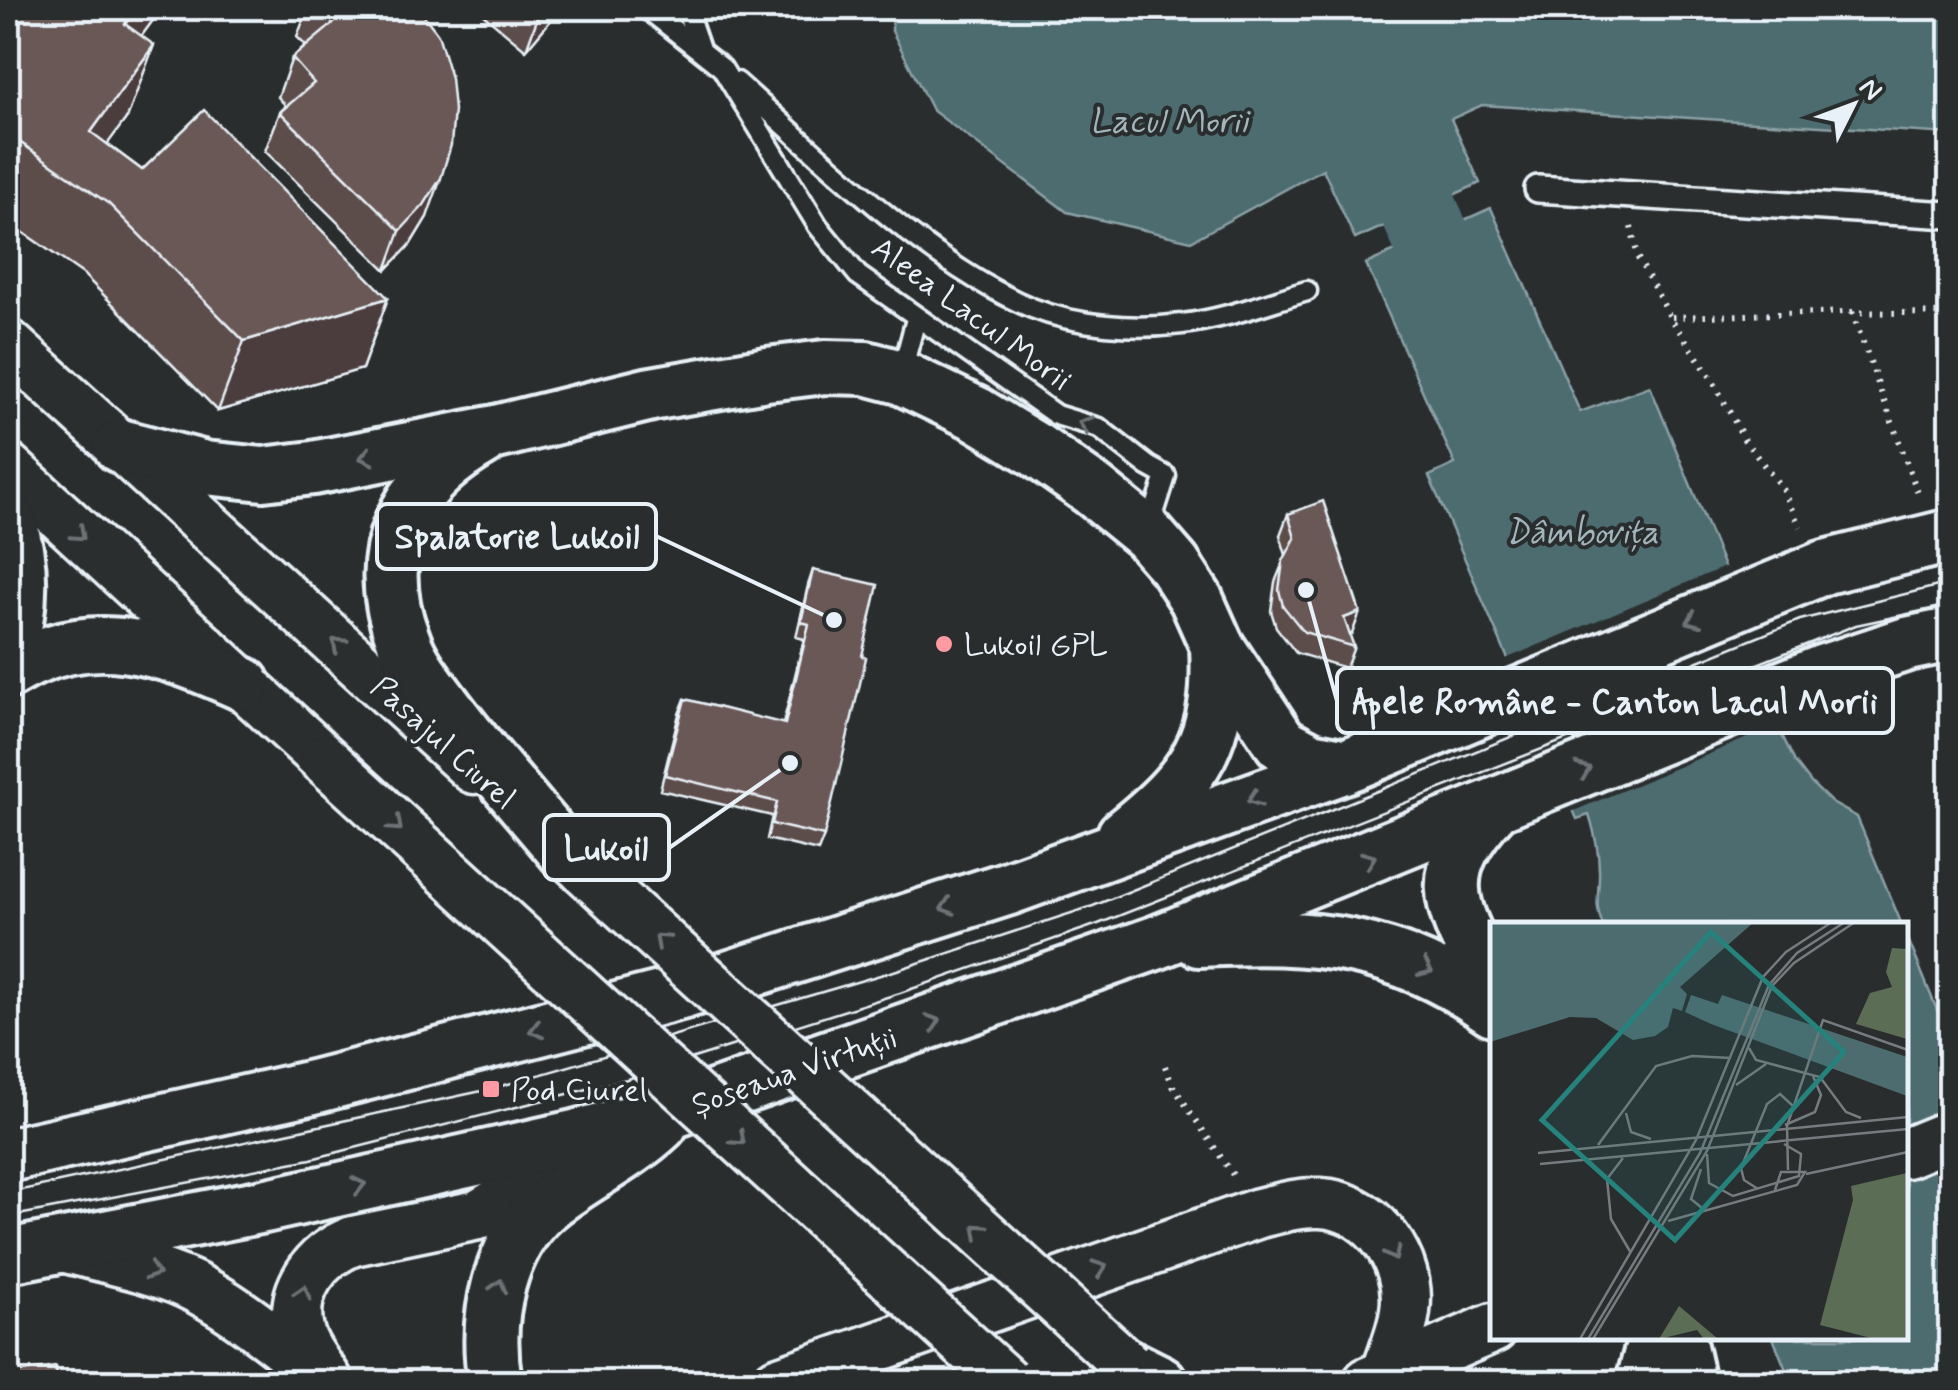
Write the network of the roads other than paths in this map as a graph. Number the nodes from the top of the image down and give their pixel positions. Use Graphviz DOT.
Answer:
graph roads {
  1 [pos="646,8"];
  2 [pos="686,8"];
  3 [pos="700,50"];
  4 [pos="722,68"];
  5 [pos="1538,189"];
  6 [pos="1950,215"];
  7 [pos="1307,291"];
  8 [pos="916,319"];
  9 [pos="8,344"];
  10 [pos="900,377"];
  11 [pos="496,432"];
  12 [pos="120,446"];
  13 [pos="8,468"];
  14 [pos="8,518"];
  15 [pos="1938,524"];
  16 [pos="1147,534"];
  17 [pos="1950,635"];
  18 [pos="1216,646"];
  19 [pos="8,653"];
  20 [pos="8,672"];
  21 [pos="243,684"];
  22 [pos="1346,766"];
  23 [pos="1494,807"];
  24 [pos="565,852"];
  25 [pos="1099,855"];
  26 [pos="1158,942"];
  27 [pos="1490,981"];
  28 [pos="1490,1007"];
  29 [pos="674,1111"];
  30 [pos="1950,1135"];
  31 [pos="574,1137"];
  32 [pos="1908,1152"];
  33 [pos="8,1155"];
  34 [pos="60,1246"];
  35 [pos="8,1256"];
  36 [pos="1490,1329"];
  37 [pos="1654,1340"];
  38 [pos="1678,1340"];
  39 [pos="1145,1377"];
  40 [pos="1376,1378"];
  41 [pos="330,1382"];
  42 [pos="495,1382"];
  43 [pos="777,1382"];
  44 [pos="1006,1382"];
  45 [pos="1643,1382"];
  46 [pos="1688,1382"];
  1 -- 3 [label="lane, Aleea Lacul Morii"];
  2 -- 3 [label="lane"];
  3 -- 4 [label="lane, Aleea Lacul Morii"];
  4 -- 7 [label="lane"];
  4 -- 8 [label="lane, Aleea Lacul Morii"];
  5 -- 6 [label="street"];
  8 -- 10 [label="lane"];
  16 -- 8 [label="lane, Aleea Lacul Morii, one-way"];
  9 -- 12 [label="main road, Pasajul Ciurel"];
  10 -- 11 [label="main road"];
  10 -- 16 [label="main road"];
  11 -- 12 [label="main road, one-way"];
  11 -- 24 [label="main road"];
  24 -- 12 [label="main road, Pasajul Ciurel, one-way"];
  13 -- 21 [label="main road, one-way"];
  14 -- 19 [label="main road"];
  15 -- 22 [label="main road, one-way"];
  16 -- 18 [label="main road"];
  23 -- 17 [label="main road, Șoseaua Virtuții, one-way"];
  18 -- 22 [label="main road"];
  18 -- 25 [label="main road"];
  20 -- 21 [label="main road"];
  21 -- 44 [label="main road, one-way, bridge"];
  22 -- 25 [label="main road, one-way"];
  26 -- 23 [label="main road, Șoseaua Virtuții, one-way"];
  23 -- 27 [label="main road"];
  39 -- 24 [label="main road, Pasajul Ciurel, one-way, bridge"];
  25 -- 33 [label="main road, one-way"];
  26 -- 28 [label="main road, one-way"];
  29 -- 26 [label="main road, Șoseaua Virtuții, one-way"];
  29 -- 31 [label="main road, Șoseaua Virtuții"];
  42 -- 29 [label="main road, one-way"];
  30 -- 32 [label="main road"];
  34 -- 31 [label="main road, Șoseaua Virtuții, one-way"];
  41 -- 31 [label="main road, one-way"];
  34 -- 35 [label="main road, Șoseaua Virtuții"];
  34 -- 41 [label="main road, one-way"];
  36 -- 40 [label="main road"];
  37 -- 45 [label="main road"];
  38 -- 46 [label="main road"];
  43 -- 40 [label="main road, one-way"];
}
